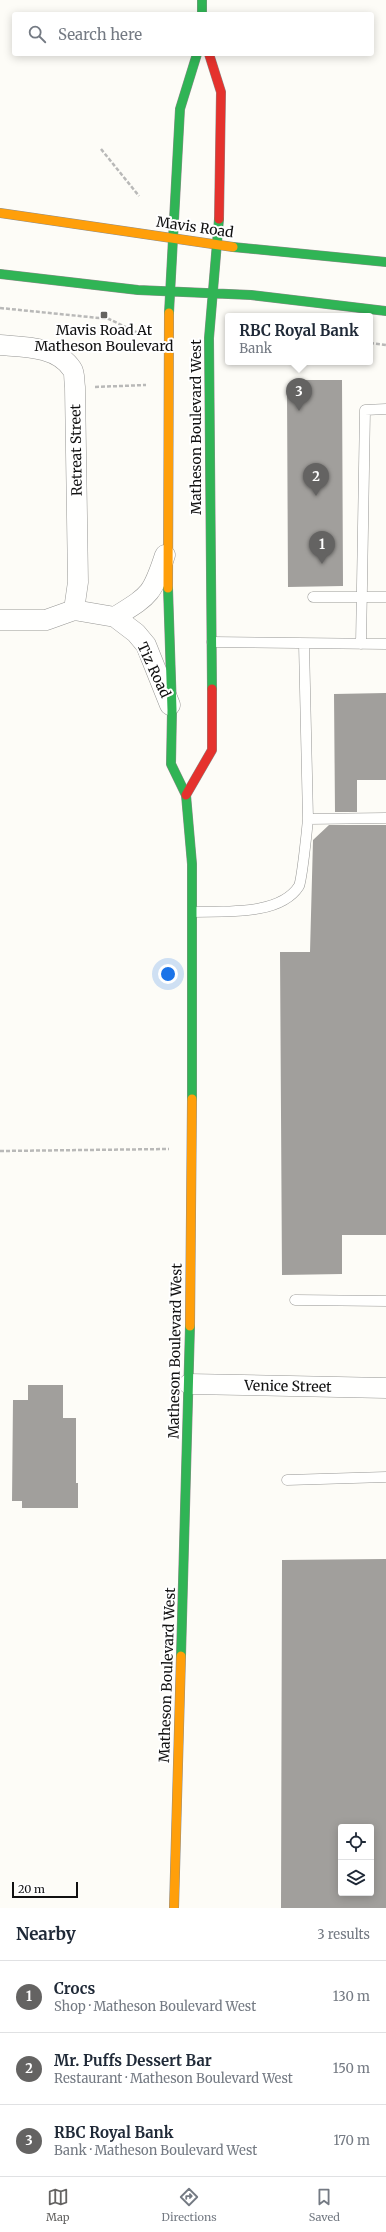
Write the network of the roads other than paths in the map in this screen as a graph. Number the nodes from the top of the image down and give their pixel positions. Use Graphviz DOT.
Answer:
graph roads {
  1 [pos="202,0"];
  2 [pos="202,12"];
  3 [pos="196,56"];
  4 [pos="210,56"];
  5 [pos="0,213"];
  6 [pos="173,238"];
  7 [pos="217,244"];
  8 [pos="386,262"];
  9 [pos="0,274"];
  10 [pos="170,291"];
  11 [pos="213,293"];
  12 [pos="386,311"];
  13 [pos="0,345"];
  14 [pos="386,409"];
  15 [pos="167,551"];
  16 [pos="313,597"];
  17 [pos="386,597"];
  18 [pos="362,599"];
  19 [pos="74,610"];
  20 [pos="115,617"];
  21 [pos="0,620"];
  22 [pos="212,642"];
  23 [pos="304,644"];
  24 [pos="361,644"];
  25 [pos="386,644"];
  26 [pos="172,710"];
  27 [pos="186,795"];
  28 [pos="386,818"];
  29 [pos="308,819"];
  30 [pos="193,912"];
  31 [pos="295,1300"];
  32 [pos="386,1301"];
  33 [pos="189,1384"];
  34 [pos="386,1388"];
  35 [pos="386,1477"];
  36 [pos="287,1480"];
  37 [pos="174,1908"];
  1 -- 2 [label="street"];
  3 -- 6 [label="street, Matheson Boulevard West"];
  4 -- 7 [label="street, Matheson Boulevard West"];
  5 -- 6 [label="street, Mavis Road"];
  6 -- 7 [label="street, Mavis Road"];
  6 -- 10 [label="street, Matheson Boulevard West"];
  7 -- 8 [label="street, Mavis Road"];
  7 -- 11 [label="street, Matheson Boulevard West"];
  9 -- 10 [label="street"];
  10 -- 11 [label="street"];
  10 -- 15 [label="street, Matheson Boulevard West"];
  11 -- 12 [label="street"];
  11 -- 22 [label="street, Matheson Boulevard West"];
  13 -- 19 [label="street, Retreat Street"];
  14 -- 18 [label="lane"];
  15 -- 20 [label="street"];
  15 -- 26 [label="street, Matheson Boulevard West"];
  16 -- 18 [label="lane"];
  17 -- 18 [label="lane"];
  18 -- 24 [label="lane"];
  19 -- 20 [label="street, Tiz Road"];
  19 -- 21 [label="street, Tiz Road"];
  20 -- 26 [label="street, Tiz Road"];
  22 -- 23 [label="lane"];
  22 -- 27 [label="street, Matheson Boulevard West"];
  23 -- 24 [label="lane"];
  23 -- 29 [label="lane"];
  24 -- 25 [label="lane"];
  26 -- 27 [label="street, Matheson Boulevard West"];
  27 -- 30 [label="street, Matheson Boulevard West"];
  28 -- 29 [label="lane"];
  29 -- 30 [label="lane"];
  30 -- 33 [label="street, Matheson Boulevard West"];
  31 -- 32 [label="lane"];
  33 -- 34 [label="street, Venice Street"];
  33 -- 37 [label="street, Matheson Boulevard West"];
  35 -- 36 [label="lane"];
}
